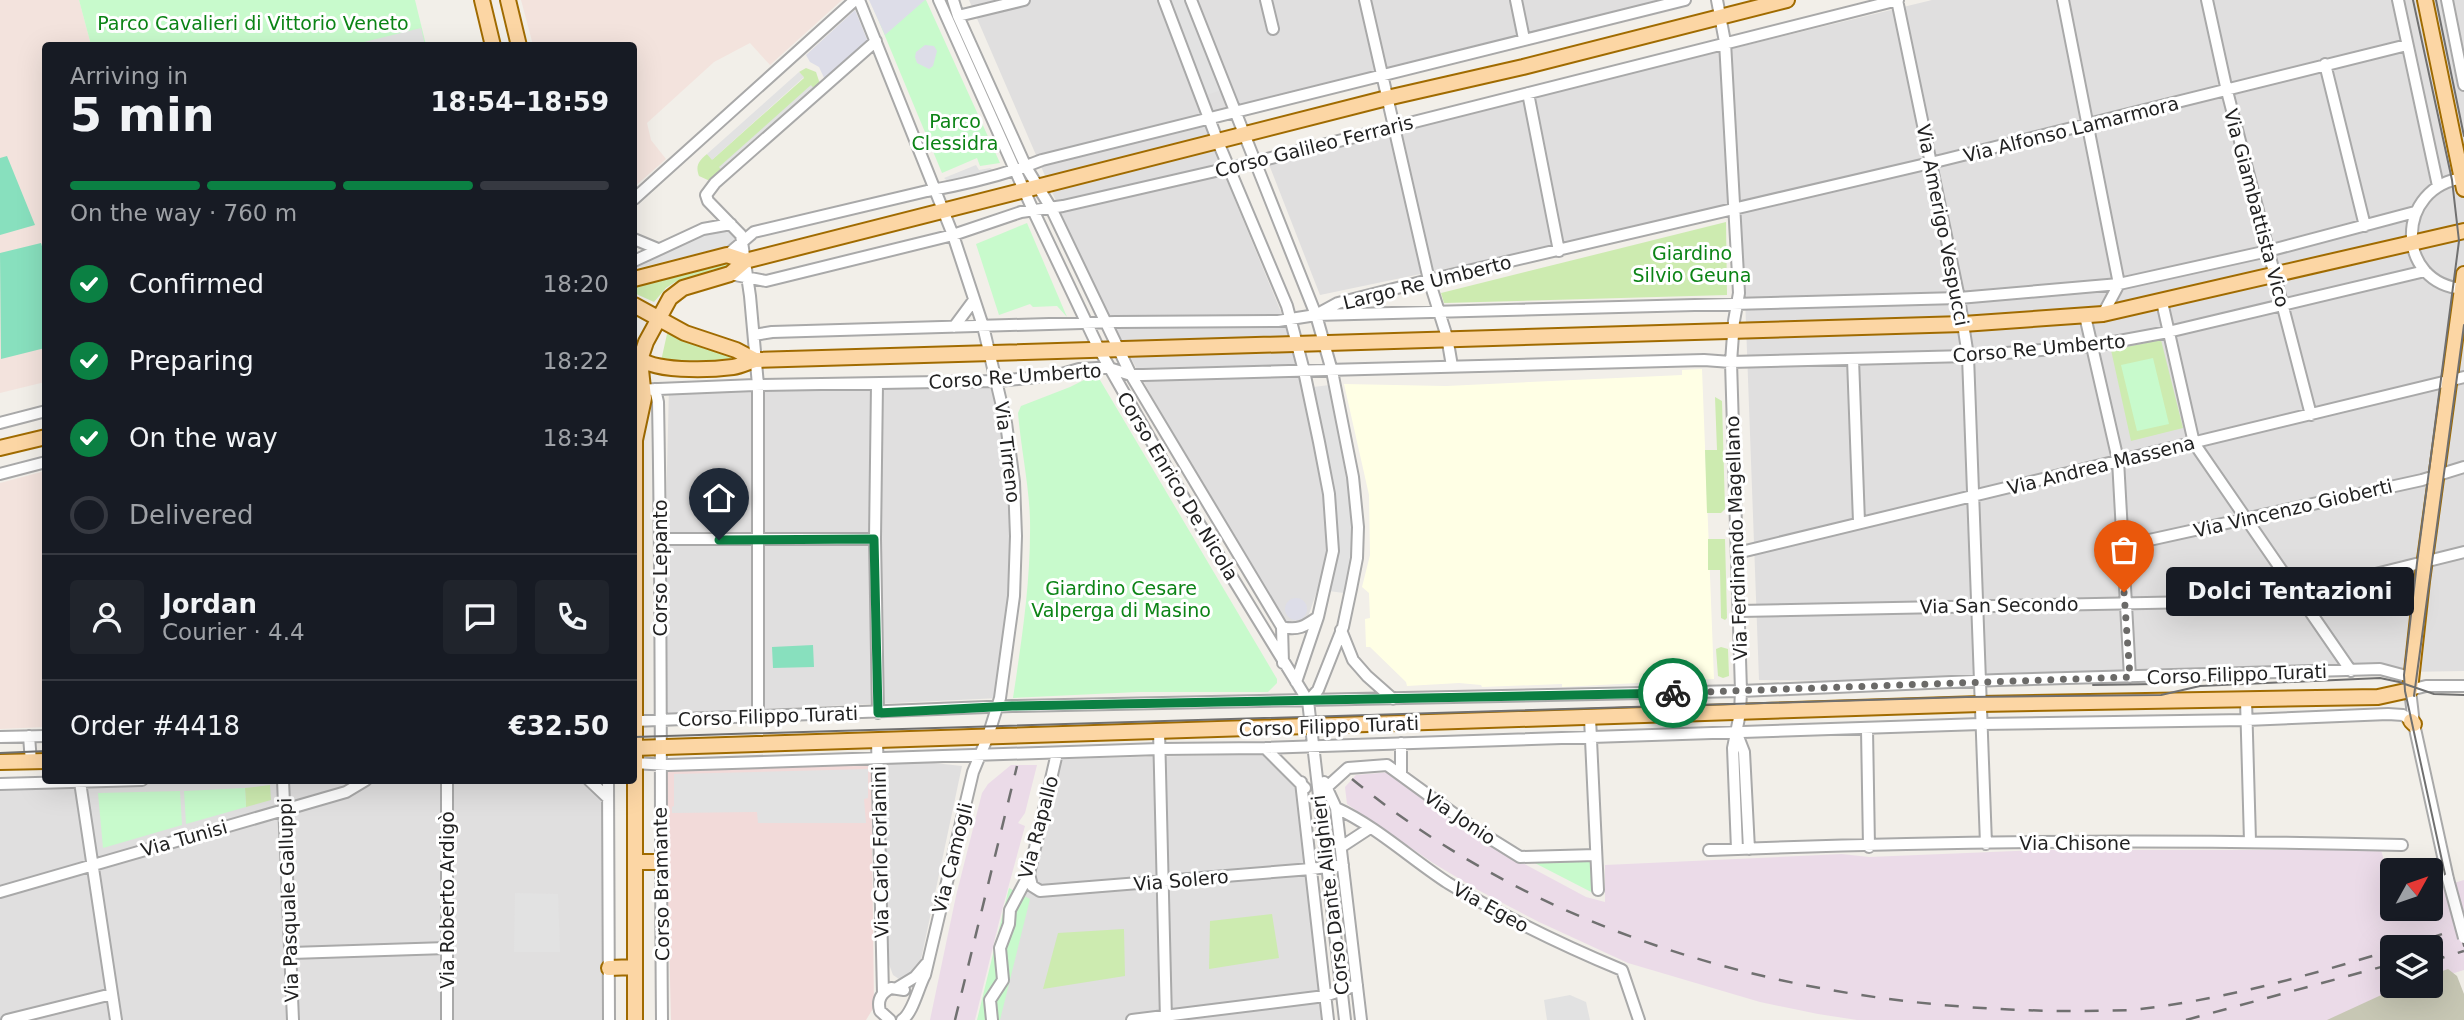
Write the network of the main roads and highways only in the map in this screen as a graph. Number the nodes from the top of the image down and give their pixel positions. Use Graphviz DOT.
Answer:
graph roads {
  1 [pos="482,0"];
  2 [pos="508,0"];
  3 [pos="1787,0"];
  4 [pos="2425,0"];
  5 [pos="492,42"];
  6 [pos="518,42"];
  7 [pos="2463,181"];
  8 [pos="2464,232"];
  9 [pos="745,261"];
  10 [pos="2464,274"];
  11 [pos="637,278"];
  12 [pos="2463,289"];
  13 [pos="637,307"];
  14 [pos="657,320"];
  15 [pos="1733,331"];
  16 [pos="1325,343"];
  17 [pos="637,356"];
  18 [pos="637,357"];
  19 [pos="755,360"];
  20 [pos="637,361"];
  21 [pos="644,390"];
  22 [pos="637,424"];
  23 [pos="42,438"];
  24 [pos="0,448"];
  25 [pos="637,748"];
  26 [pos="38,761"];
  27 [pos="0,762"];
  28 [pos="634,784"];
  29 [pos="635,862"];
  30 [pos="660,862"];
  31 [pos="635,967"];
  32 [pos="609,968"];
  33 [pos="635,1020"];
  1 -- 5 [label="main road"];
  2 -- 6 [label="main road"];
  3 -- 9 [label="main road, Corso Galileo Ferraris"];
  4 -- 7 [label="main road"];
  8 -- 15 [label="main road, Corso Re Umberto"];
  9 -- 11 [label="main road"];
  9 -- 14 [label="main road"];
  10 -- 12 [label="main road"];
  12 -- 25 [label="main road, Corso Filippo Turati"];
  13 -- 14 [label="main road"];
  14 -- 17 [label="main road"];
  14 -- 19 [label="main road"];
  15 -- 16 [label="main road, Largo Re Umberto"];
  16 -- 19 [label="main road, Corso Re Umberto"];
  18 -- 19 [label="main road, Corso Re Umberto"];
  20 -- 21 [label="main road"];
  21 -- 22 [label="main road, Corso Lepanto"];
  23 -- 24 [label="main road"];
  26 -- 27 [label="main road"];
  28 -- 29 [label="main road, Corso Bramante"];
  29 -- 30 [label="main road"];
  29 -- 31 [label="main road, Corso Bramante"];
  31 -- 32 [label="main road"];
  31 -- 33 [label="main road, Corso Bramante"];
}
